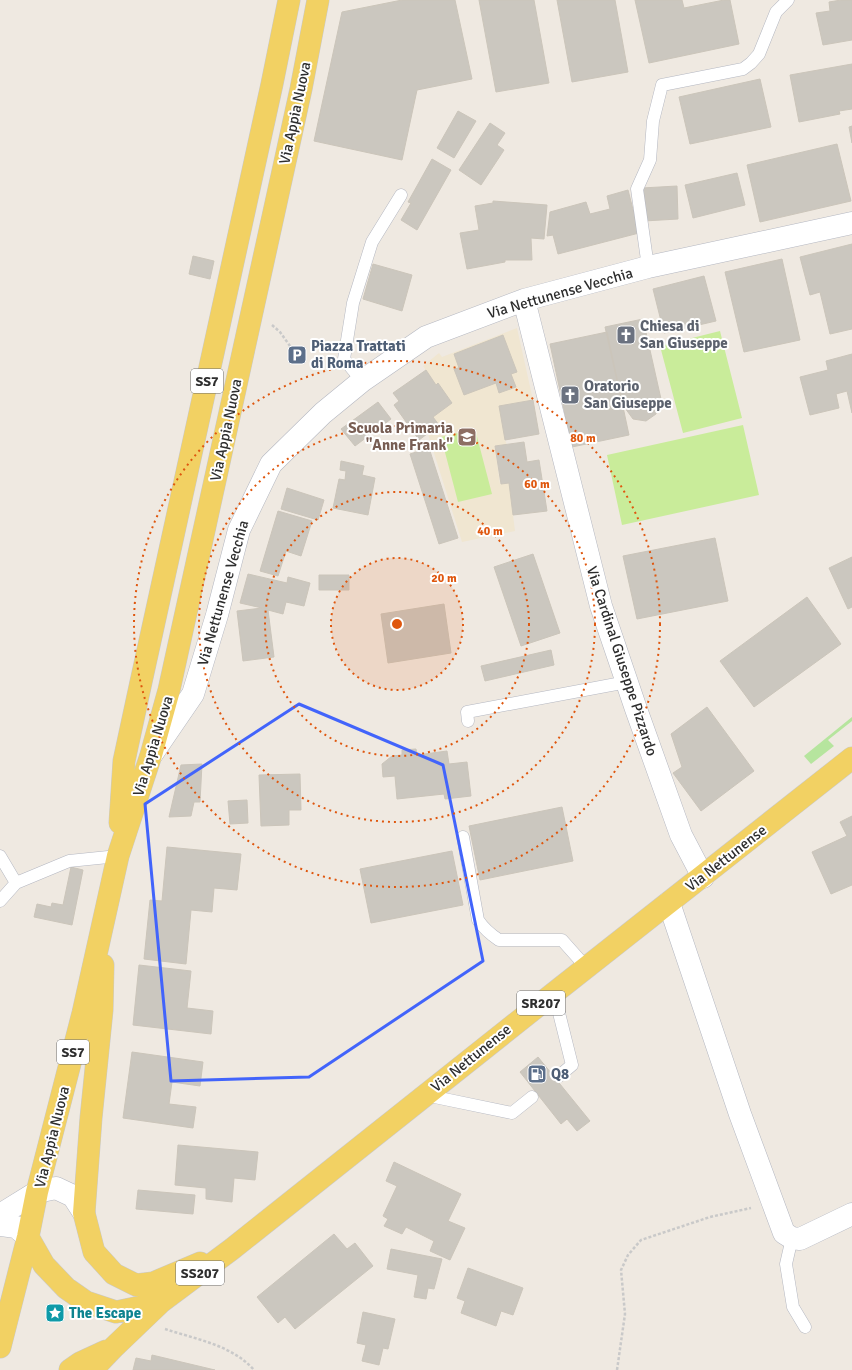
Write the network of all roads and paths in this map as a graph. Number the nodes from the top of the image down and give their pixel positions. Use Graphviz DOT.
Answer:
graph roads {
  1 [pos="290,0"];
  2 [pos="318,0"];
  3 [pos="788,0"];
  4 [pos="401,195"];
  5 [pos="852,223"];
  6 [pos="648,267"];
  7 [pos="524,300"];
  8 [pos="362,381"];
  9 [pos="627,682"];
  10 [pos="468,721"];
  11 [pos="151,755"];
  12 [pos="852,758"];
  13 [pos="463,837"];
  14 [pos="0,856"];
  15 [pos="118,856"];
  16 [pos="702,877"];
  17 [pos="16,883"];
  18 [pos="0,901"];
  19 [pos="669,903"];
  20 [pos="105,911"];
  21 [pos="586,967"];
  22 [pos="554,992"];
  23 [pos="559,1076"];
  24 [pos="425,1095"];
  25 [pos="532,1097"];
  26 [pos="37,1192"];
  27 [pos="773,1203"];
  28 [pos="84,1213"];
  29 [pos="852,1214"];
  30 [pos="0,1215"];
  31 [pos="0,1225"];
  32 [pos="28,1237"];
  33 [pos="792,1238"];
  34 [pos="232,1249"];
  35 [pos="161,1302"];
  36 [pos="140,1322"];
  37 [pos="805,1327"];
  38 [pos="0,1347"];
  39 [pos="113,1348"];
  40 [pos="70,1370"];
  41 [pos="92,1370"];
  42 [pos="108,1370"];
  43 [pos="254,1370"];
  44 [pos="617,1370"];
  1 -- 15 [label="main road, Via Appia Nuova / SS7"];
  2 -- 11 [label="main road, Via Appia Nuova / SS7"];
  3 -- 6 [label="lane"];
  4 -- 8 [label="lane"];
  5 -- 6 [label="street, Via Nettunense Vecchia"];
  6 -- 7 [label="street, Via Nettunense Vecchia"];
  7 -- 8 [label="street, Via Nettunense Vecchia"];
  7 -- 9 [label="street, Via Cardinal Giuseppe Pizzardo"];
  8 -- 11 [label="street, Via Nettunense Vecchia"];
  9 -- 10 [label="lane"];
  9 -- 16 [label="street, Via Cardinal Giuseppe Pizzardo"];
  11 -- 15 [label="main road, Via Appia Nuova / SS7"];
  12 -- 16 [label="main road, Via Nettunense / SR207"];
  13 -- 21 [label="lane"];
  14 -- 17 [label="lane"];
  15 -- 17 [label="lane"];
  15 -- 20 [label="main road, Via Appia Nuova / SS7"];
  16 -- 19 [label="main road, Via Nettunense / SR207"];
  17 -- 18 [label="lane"];
  19 -- 21 [label="main road, Via Nettunense / SR207"];
  19 -- 27 [label="street"];
  20 -- 26 [label="main road, Via Appia Nuova / SS7"];
  20 -- 28 [label="main road"];
  21 -- 22 [label="main road, Via Nettunense / SR207"];
  22 -- 23 [label="lane"];
  22 -- 24 [label="main road, Via Nettunense / SR207"];
  24 -- 25 [label="lane"];
  24 -- 34 [label="main road, Via Nettunense / SR207"];
  26 -- 28 [label="street"];
  26 -- 30 [label="street"];
  26 -- 32 [label="main road, Via Appia Nuova / SS7"];
  27 -- 33 [label="street"];
  27 -- 44 [label="path"];
  28 -- 34 [label="main road"];
  29 -- 33 [label="street"];
  31 -- 32 [label="street"];
  32 -- 35 [label="main road"];
  32 -- 38 [label="main road, Via Appia Nuova / SS7"];
  33 -- 37 [label="lane"];
  34 -- 35 [label="main road, Via Nettunense / SS207"];
  35 -- 36 [label="main road, Via Nettunense / SS207"];
  36 -- 39 [label="main road, Via Nettunense / SS207"];
  36 -- 43 [label="path"];
  39 -- 40 [label="main road, SS207"];
  39 -- 41 [label="main road, Via Nettunense"];
  39 -- 42 [label="street"];
}
